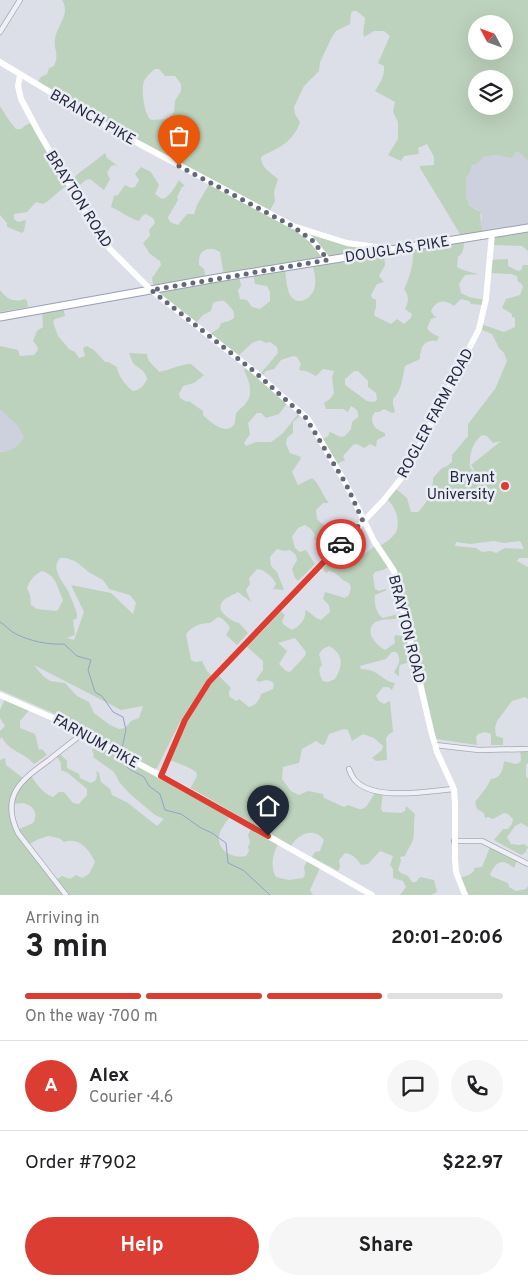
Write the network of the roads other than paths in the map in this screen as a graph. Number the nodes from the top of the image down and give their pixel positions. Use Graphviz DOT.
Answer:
graph roads {
  1 [pos="20,0"];
  2 [pos="0,32"];
  3 [pos="0,62"];
  4 [pos="20,75"];
  5 [pos="292,226"];
  6 [pos="528,228"];
  7 [pos="492,234"];
  8 [pos="392,250"];
  9 [pos="328,260"];
  10 [pos="151,290"];
  11 [pos="0,317"];
  12 [pos="363,521"];
  13 [pos="0,695"];
  14 [pos="83,733"];
  15 [pos="435,745"];
  16 [pos="528,748"];
  17 [pos="349,768"];
  18 [pos="161,776"];
  19 [pos="454,789"];
  20 [pos="454,841"];
  21 [pos="527,861"];
  22 [pos="66,895"];
  23 [pos="372,895"];
  24 [pos="465,895"];
  1 -- 2 [label="street"];
  3 -- 4 [label="street, BRANCH PIKE"];
  4 -- 5 [label="street, BRANCH PIKE"];
  4 -- 10 [label="street, BRAYTON ROAD"];
  5 -- 8 [label="street, BRANCH PIKE"];
  5 -- 9 [label="street, BRANCH PIKE"];
  6 -- 7 [label="main road, DOUGLAS PIKE"];
  7 -- 8 [label="main road, DOUGLAS PIKE"];
  7 -- 12 [label="street, ROGLER FARM ROAD"];
  8 -- 9 [label="main road, DOUGLAS PIKE"];
  9 -- 10 [label="main road, DOUGLAS PIKE"];
  10 -- 11 [label="main road, DOUGLAS PIKE"];
  10 -- 12 [label="street, BRAYTON ROAD"];
  12 -- 15 [label="street, BRAYTON ROAD"];
  12 -- 18 [label="street, ROGLER FARM ROAD"];
  13 -- 14 [label="street, FARNUM PIKE"];
  14 -- 18 [label="street, FARNUM PIKE"];
  14 -- 22 [label="street"];
  15 -- 16 [label="street"];
  15 -- 19 [label="street, BRAYTON ROAD"];
  17 -- 19 [label="street"];
  18 -- 23 [label="street, FARNUM PIKE"];
  19 -- 20 [label="street, BRAYTON ROAD"];
  20 -- 21 [label="street"];
  20 -- 24 [label="street, BRAYTON ROAD"];
}
